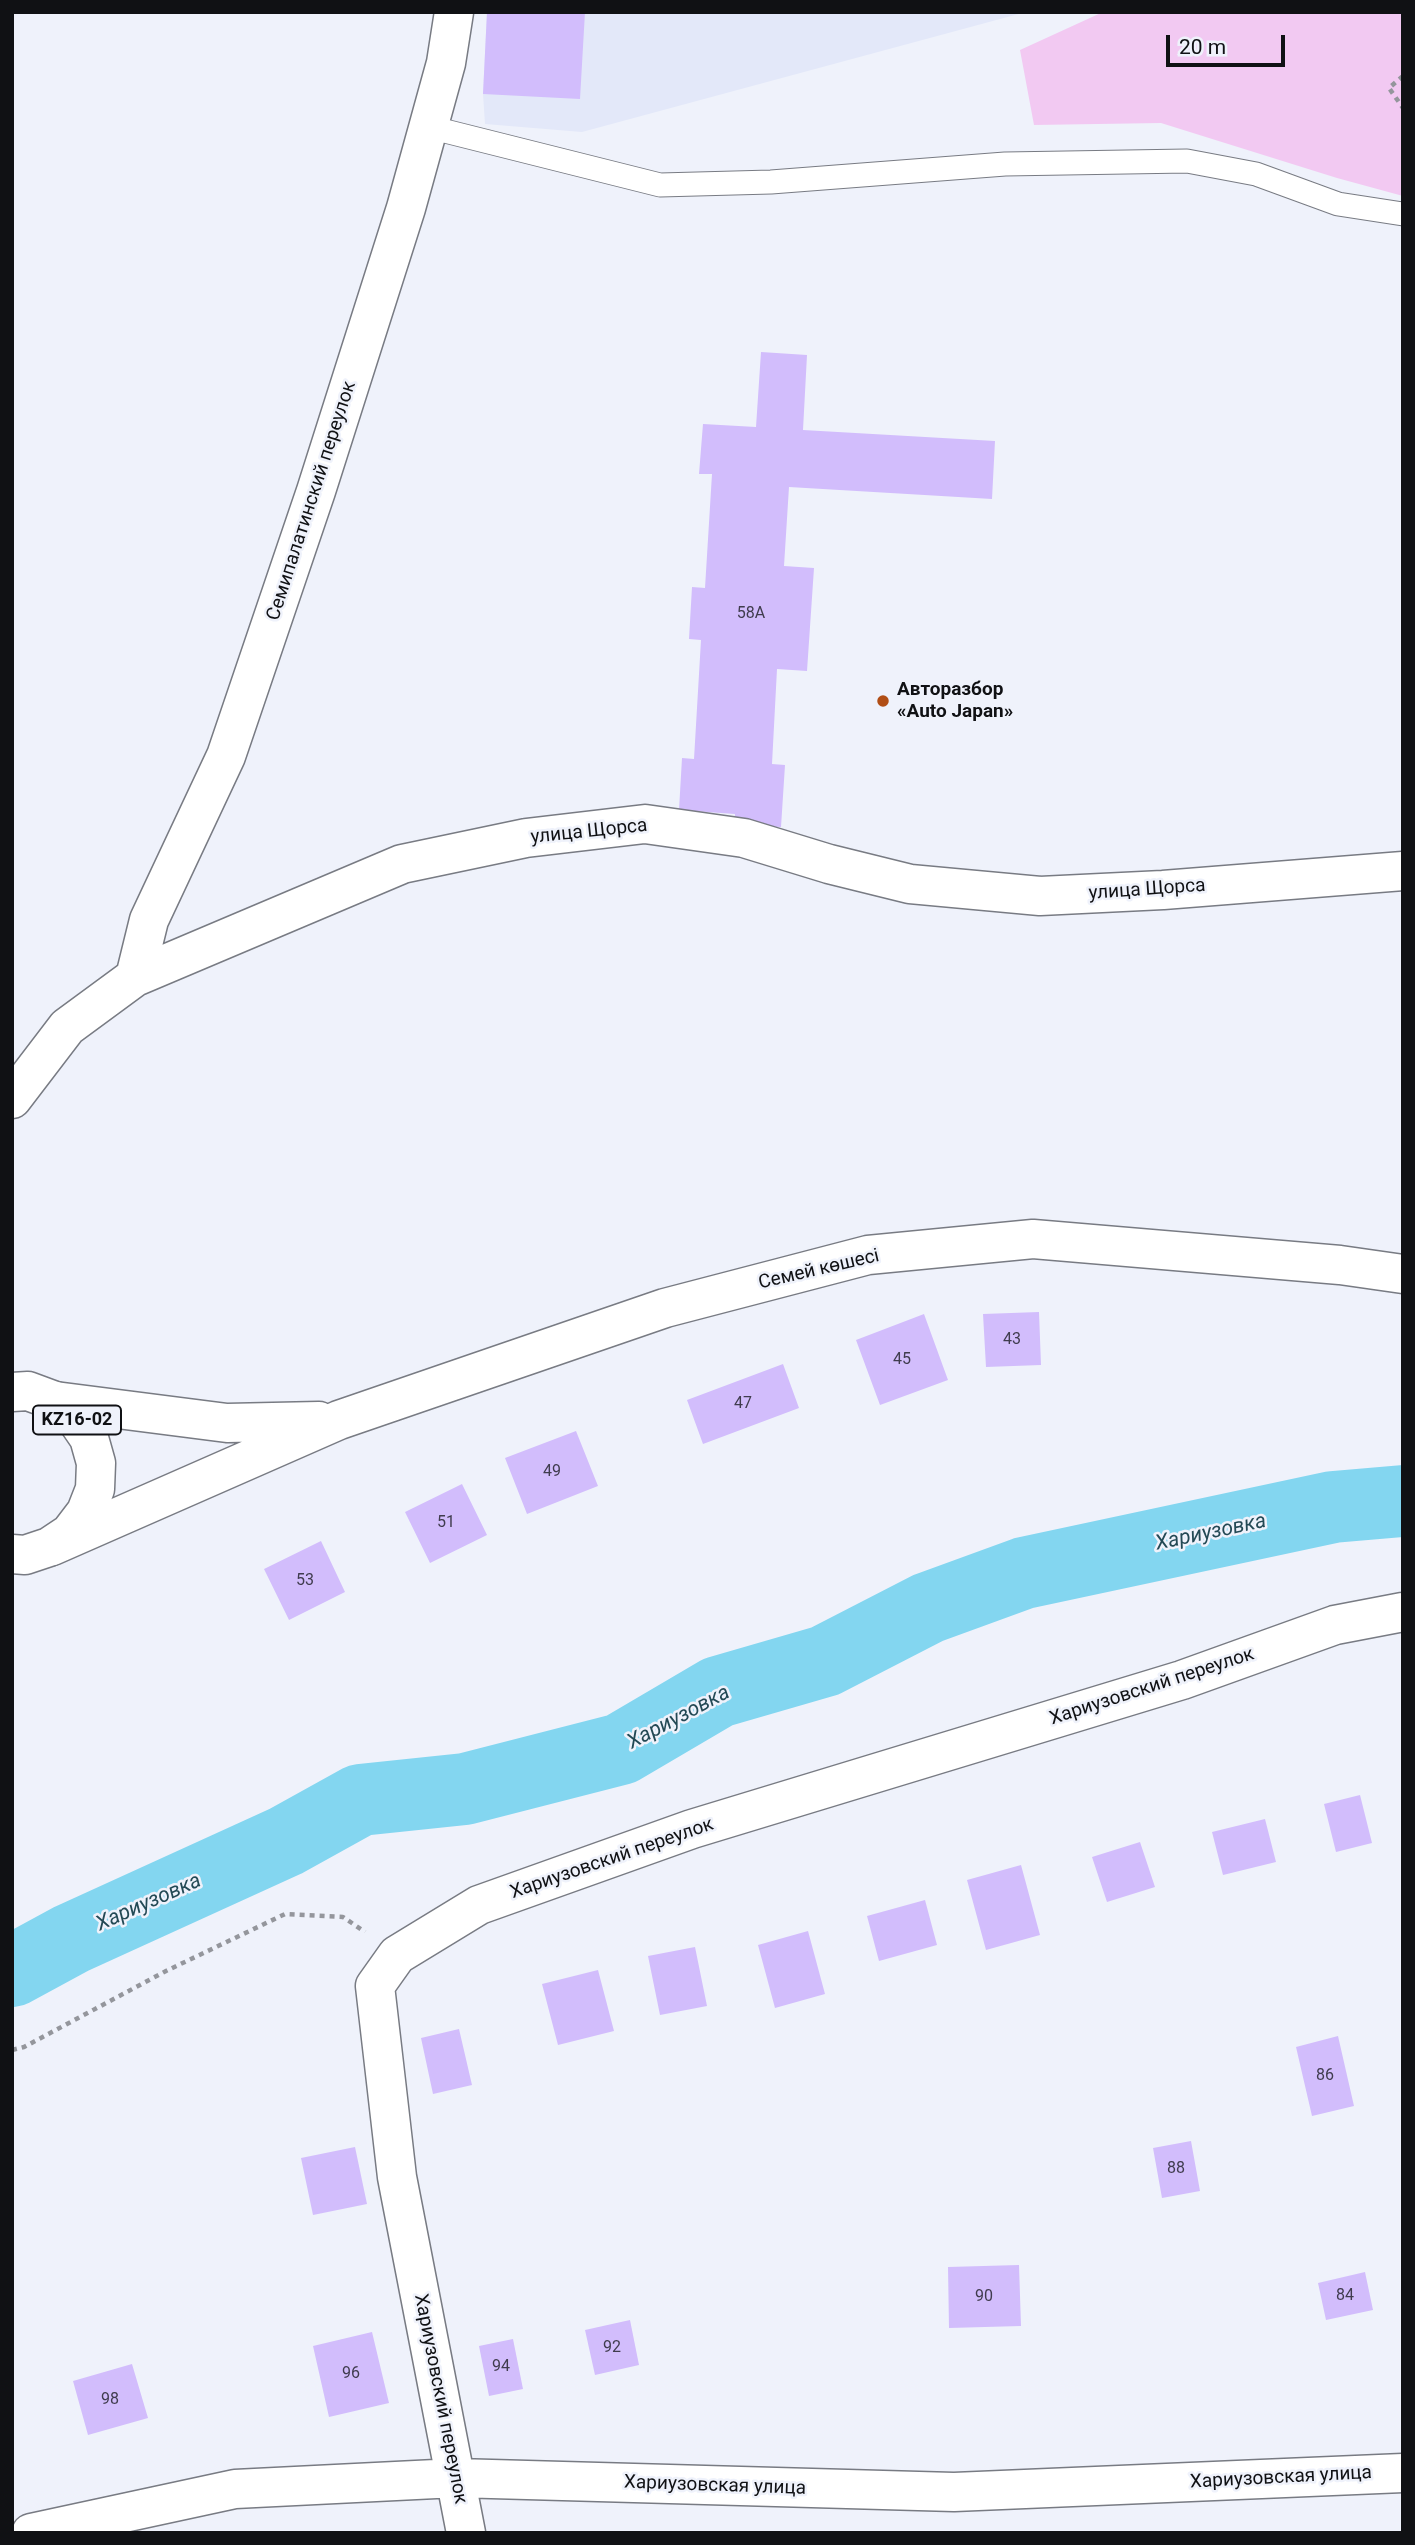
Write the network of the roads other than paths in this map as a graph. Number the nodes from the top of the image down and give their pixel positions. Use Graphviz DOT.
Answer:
graph roads {
  1 [pos="454,12"];
  2 [pos="429,127"];
  3 [pos="1403,215"];
  4 [pos="1403,871"];
  5 [pos="135,977"];
  6 [pos="12,1099"];
  7 [pos="1403,1274"];
  8 [pos="12,1392"];
  9 [pos="55,1401"];
  10 [pos="339,1420"];
  11 [pos="49,1548"];
  12 [pos="12,1554"];
  13 [pos="12,1567"];
  14 [pos="1403,1612"];
  15 [pos="1403,2473"];
  16 [pos="456,2478"];
  17 [pos="31,2533"];
  18 [pos="466,2533"];
  1 -- 2 [label="street, Семипалатинский переулок"];
  2 -- 3 [label="lane"];
  2 -- 5 [label="street, Семипалатинский переулок"];
  4 -- 5 [label="street, улица Щорса"];
  5 -- 6 [label="street, улица Щорса"];
  7 -- 10 [label="street, Семей көшесі"];
  8 -- 9 [label="street, KZ16-02"];
  9 -- 10 [label="street"];
  9 -- 11 [label="street, KZ16-02"];
  10 -- 11 [label="street"];
  11 -- 12 [label="street, KZ16-02"];
  11 -- 13 [label="street, KZ16-02"];
  14 -- 16 [label="street, Хариузовский переулок"];
  15 -- 16 [label="street, Хариузовская улица"];
  16 -- 17 [label="street, Хариузовская улица"];
  16 -- 18 [label="street, Хариузовский переулок"];
}
